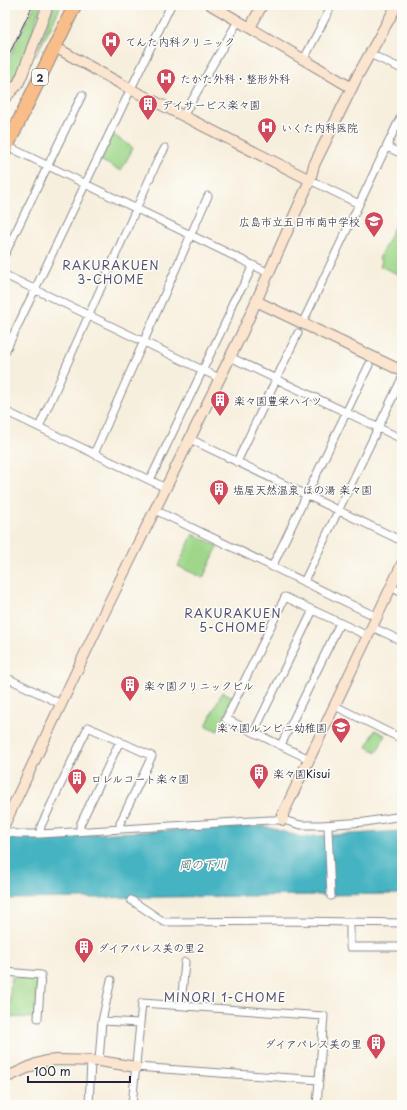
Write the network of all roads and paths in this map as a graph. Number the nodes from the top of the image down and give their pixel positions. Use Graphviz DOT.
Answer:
graph roads {
  1 [pos="48,5"];
  2 [pos="75,5"];
  3 [pos="171,5"];
  4 [pos="211,5"];
  5 [pos="262,5"];
  6 [pos="332,5"];
  7 [pos="397,5"];
  8 [pos="238,21"];
  9 [pos="250,28"];
  10 [pos="55,47"];
  11 [pos="370,54"];
  12 [pos="304,59"];
  13 [pos="402,69"];
  14 [pos="352,88"];
  15 [pos="130,89"];
  16 [pos="82,95"];
  17 [pos="5,98"];
  18 [pos="402,114"];
  19 [pos="183,116"];
  20 [pos="387,147"];
  21 [pos="6,148"];
  22 [pos="165,148"];
  23 [pos="402,154"];
  24 [pos="48,165"];
  25 [pos="310,180"];
  26 [pos="86,184"];
  27 [pos="208,196"];
  28 [pos="359,204"];
  29 [pos="137,208"];
  30 [pos="192,235"];
  31 [pos="5,254"];
  32 [pos="253,265"];
  33 [pos="269,273"];
  34 [pos="5,275"];
  35 [pos="35,290"];
  36 [pos="256,301"];
  37 [pos="89,315"];
  38 [pos="300,328"];
  39 [pos="144,342"];
  40 [pos="5,352"];
  41 [pos="230,358"];
  42 [pos="369,365"];
  43 [pos="202,370"];
  44 [pos="401,376"];
  45 [pos="219,378"];
  46 [pos="276,380"];
  47 [pos="5,411"];
  48 [pos="346,412"];
  49 [pos="39,427"];
  50 [pos="378,428"];
  51 [pos="190,439"];
  52 [pos="402,439"];
  53 [pos="94,454"];
  54 [pos="237,462"];
  55 [pos="150,480"];
  56 [pos="166,488"];
  57 [pos="306,495"];
  58 [pos="155,510"];
  59 [pos="339,511"];
  60 [pos="402,541"];
  61 [pos="402,564"];
  62 [pos="272,567"];
  63 [pos="304,582"];
  64 [pos="391,588"];
  65 [pos="402,593"];
  66 [pos="312,610"];
  67 [pos="377,617"];
  68 [pos="340,623"];
  69 [pos="370,631"];
  70 [pos="402,641"];
  71 [pos="5,677"];
  72 [pos="61,704"];
  73 [pos="334,706"];
  74 [pos="254,732"];
  75 [pos="402,739"];
  76 [pos="120,741"];
  77 [pos="281,745"];
  78 [pos="309,759"];
  79 [pos="402,816"];
  80 [pos="283,820"];
  81 [pos="5,823"];
  82 [pos="120,828"];
  83 [pos="328,828"];
  84 [pos="5,831"];
  85 [pos="80,831"];
  86 [pos="40,834"];
  87 [pos="331,896"];
  88 [pos="131,900"];
  89 [pos="350,922"];
  90 [pos="402,923"];
  91 [pos="402,947"];
  92 [pos="185,962"];
  93 [pos="5,972"];
  94 [pos="112,980"];
  95 [pos="181,1005"];
  96 [pos="38,1018"];
  97 [pos="102,1021"];
  98 [pos="140,1023"];
  99 [pos="95,1061"];
  100 [pos="136,1067"];
  101 [pos="5,1078"];
  102 [pos="319,1080"];
  103 [pos="89,1105"];
  104 [pos="132,1105"];
  105 [pos="317,1105"];
  1 -- 17 [label="street"];
  2 -- 10 [label="highway, 2"];
  3 -- 15 [label="street"];
  4 -- 8 [label="street"];
  5 -- 9 [label="street"];
  6 -- 12 [label="street"];
  7 -- 11 [label="street"];
  8 -- 9 [label="street"];
  8 -- 19 [label="street"];
  9 -- 12 [label="street"];
  10 -- 15 [label="street"];
  10 -- 21 [label="highway, 2"];
  11 -- 13 [label="street"];
  11 -- 14 [label="street"];
  12 -- 14 [label="street"];
  14 -- 25 [label="street"];
  15 -- 19 [label="street"];
  15 -- 26 [label="street"];
  16 -- 24 [label="street"];
  18 -- 20 [label="street"];
  19 -- 25 [label="street"];
  20 -- 23 [label="street"];
  20 -- 28 [label="street"];
  21 -- 24 [label="street"];
  22 -- 29 [label="street"];
  24 -- 26 [label="street"];
  24 -- 31 [label="street"];
  25 -- 28 [label="street"];
  25 -- 33 [label="street"];
  26 -- 29 [label="street"];
  26 -- 35 [label="street"];
  27 -- 30 [label="street"];
  28 -- 38 [label="street"];
  29 -- 30 [label="street"];
  29 -- 37 [label="street"];
  30 -- 32 [label="street"];
  30 -- 39 [label="street"];
  32 -- 33 [label="street"];
  32 -- 43 [label="street"];
  33 -- 36 [label="street"];
  34 -- 35 [label="street"];
  35 -- 37 [label="street"];
  35 -- 40 [label="street"];
  36 -- 38 [label="street"];
  36 -- 41 [label="street"];
  37 -- 39 [label="street"];
  37 -- 49 [label="street"];
  38 -- 44 [label="street"];
  38 -- 46 [label="street"];
  39 -- 43 [label="street"];
  39 -- 53 [label="street"];
  41 -- 45 [label="street"];
  41 -- 46 [label="street"];
  42 -- 48 [label="street"];
  43 -- 45 [label="street"];
  43 -- 55 [label="street"];
  44 -- 50 [label="street"];
  45 -- 51 [label="street"];
  46 -- 48 [label="street"];
  46 -- 54 [label="street"];
  47 -- 49 [label="street"];
  48 -- 50 [label="street"];
  48 -- 57 [label="street"];
  49 -- 53 [label="street"];
  50 -- 52 [label="street"];
  50 -- 59 [label="street"];
  51 -- 54 [label="street"];
  51 -- 56 [label="street"];
  53 -- 55 [label="street"];
  54 -- 57 [label="street"];
  55 -- 56 [label="street"];
  56 -- 58 [label="street"];
  57 -- 59 [label="street"];
  57 -- 62 [label="street"];
  58 -- 62 [label="street"];
  58 -- 72 [label="street"];
  59 -- 60 [label="street"];
  59 -- 63 [label="street"];
  61 -- 64 [label="street"];
  62 -- 63 [label="street"];
  63 -- 67 [label="street"];
  64 -- 65 [label="street"];
  64 -- 67 [label="street"];
  66 -- 68 [label="street"];
  66 -- 74 [label="street"];
  66 -- 74 [label="street"];
  67 -- 69 [label="street"];
  68 -- 69 [label="street"];
  68 -- 77 [label="street"];
  69 -- 70 [label="street"];
  69 -- 73 [label="street"];
  71 -- 72 [label="street"];
  72 -- 81 [label="street"];
  73 -- 75 [label="street"];
  73 -- 78 [label="street"];
  74 -- 77 [label="street"];
  76 -- 82 [label="street"];
  76 -- 85 [label="street"];
  76 -- 86 [label="street"];
  77 -- 78 [label="street"];
  78 -- 80 [label="street"];
  79 -- 80 [label="street"];
  80 -- 82 [label="street"];
  82 -- 85 [label="street"];
  83 -- 87 [label="street"];
  84 -- 86 [label="street"];
  85 -- 86 [label="street"];
  88 -- 89 [label="street"];
  89 -- 90 [label="street"];
  89 -- 91 [label="street"];
  92 -- 95 [label="street"];
  93 -- 96 [label="street"];
  94 -- 97 [label="street"];
  95 -- 98 [label="street"];
  95 -- 102 [label="street"];
  97 -- 98 [label="street"];
  97 -- 99 [label="street"];
  98 -- 100 [label="street"];
  99 -- 100 [label="street"];
  99 -- 101 [label="street"];
  99 -- 103 [label="street"];
  100 -- 102 [label="street"];
  100 -- 104 [label="street"];
  102 -- 105 [label="street"];
}
